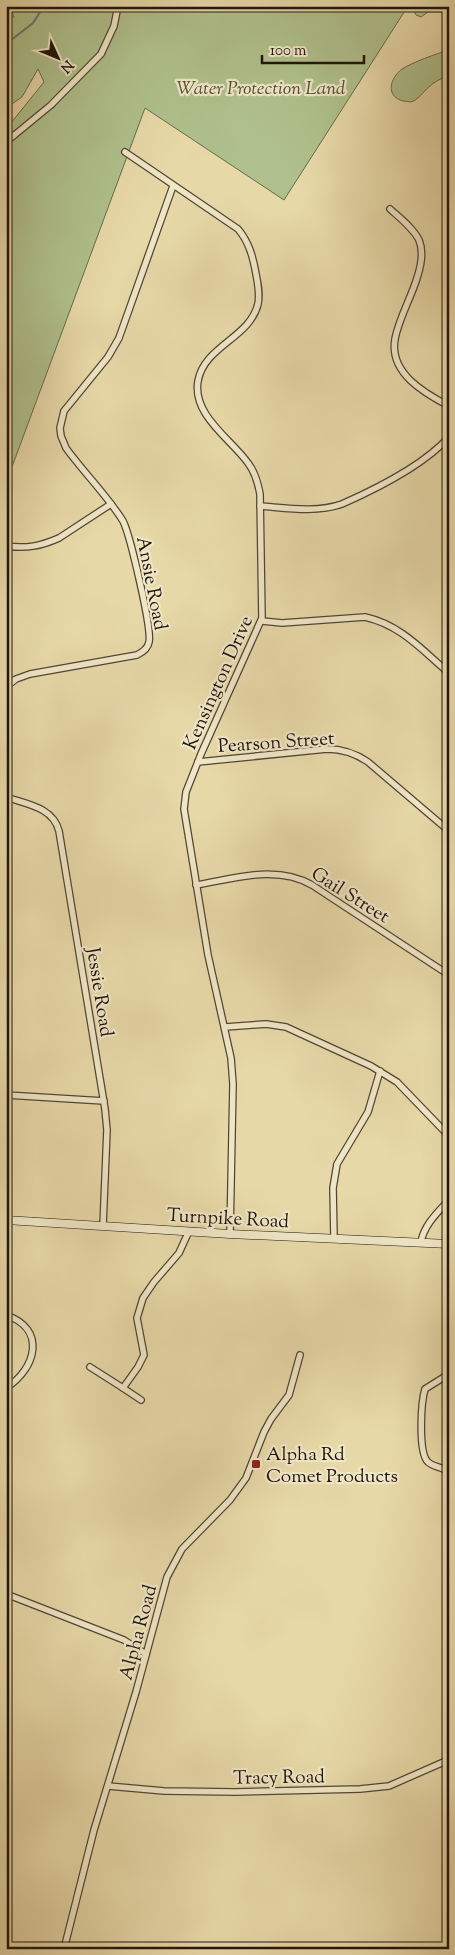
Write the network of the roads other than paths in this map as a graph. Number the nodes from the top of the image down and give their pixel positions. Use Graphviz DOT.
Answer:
graph roads {
  1 [pos="118,6"];
  2 [pos="6,142"];
  3 [pos="125,152"];
  4 [pos="174,186"];
  5 [pos="390,209"];
  6 [pos="449,406"];
  7 [pos="449,437"];
  8 [pos="111,504"];
  9 [pos="260,506"];
  10 [pos="6,546"];
  11 [pos="262,621"];
  12 [pos="449,673"];
  13 [pos="6,687"];
  14 [pos="198,762"];
  15 [pos="6,797"];
  16 [pos="449,831"];
  17 [pos="196,885"];
  18 [pos="449,975"];
  19 [pos="225,1027"];
  20 [pos="380,1070"];
  21 [pos="6,1095"];
  22 [pos="104,1101"];
  23 [pos="449,1136"];
  24 [pos="449,1200"];
  25 [pos="6,1220"];
  26 [pos="103,1226"];
  27 [pos="189,1231"];
  28 [pos="230,1234"];
  29 [pos="334,1238"];
  30 [pos="421,1242"];
  31 [pos="449,1244"];
  32 [pos="6,1315"];
  33 [pos="300,1355"];
  34 [pos="90,1367"];
  35 [pos="449,1374"];
  36 [pos="6,1388"];
  37 [pos="123,1388"];
  38 [pos="141,1400"];
  39 [pos="449,1472"];
  40 [pos="6,1594"];
  41 [pos="146,1654"];
  42 [pos="446,1761"];
  43 [pos="108,1786"];
  44 [pos="64,1949"];
  1 -- 2 [label="street"];
  3 -- 4 [label="street, Kensington Drive"];
  4 -- 8 [label="street, Ansie Road"];
  4 -- 9 [label="street, Kensington Drive"];
  5 -- 6 [label="street"];
  7 -- 9 [label="street"];
  8 -- 10 [label="street"];
  8 -- 13 [label="street, Ansie Road"];
  9 -- 11 [label="street, Kensington Drive"];
  11 -- 12 [label="street"];
  11 -- 14 [label="street, Kensington Drive"];
  14 -- 16 [label="street, Pearson Street"];
  14 -- 17 [label="street, Kensington Drive"];
  15 -- 22 [label="street, Jessie Road"];
  17 -- 18 [label="street, Gail Street"];
  17 -- 19 [label="street, Kensington Drive"];
  19 -- 20 [label="street"];
  19 -- 28 [label="street, Kensington Drive"];
  20 -- 23 [label="street"];
  20 -- 29 [label="street"];
  21 -- 22 [label="street"];
  22 -- 26 [label="street, Jessie Road"];
  24 -- 30 [label="street"];
  25 -- 26 [label="main road, Turnpike Road"];
  26 -- 27 [label="main road, Turnpike Road"];
  27 -- 28 [label="main road, Turnpike Road"];
  27 -- 37 [label="street"];
  28 -- 29 [label="main road, Turnpike Road"];
  29 -- 30 [label="main road, Turnpike Road"];
  30 -- 31 [label="main road, Turnpike Road"];
  32 -- 36 [label="street"];
  33 -- 41 [label="street, Alpha Road"];
  34 -- 37 [label="street"];
  35 -- 39 [label="street"];
  37 -- 38 [label="street"];
  40 -- 41 [label="street"];
  41 -- 43 [label="street, Alpha Road"];
  42 -- 43 [label="street, Tracy Road"];
  43 -- 44 [label="street, Alpha Road"];
}
